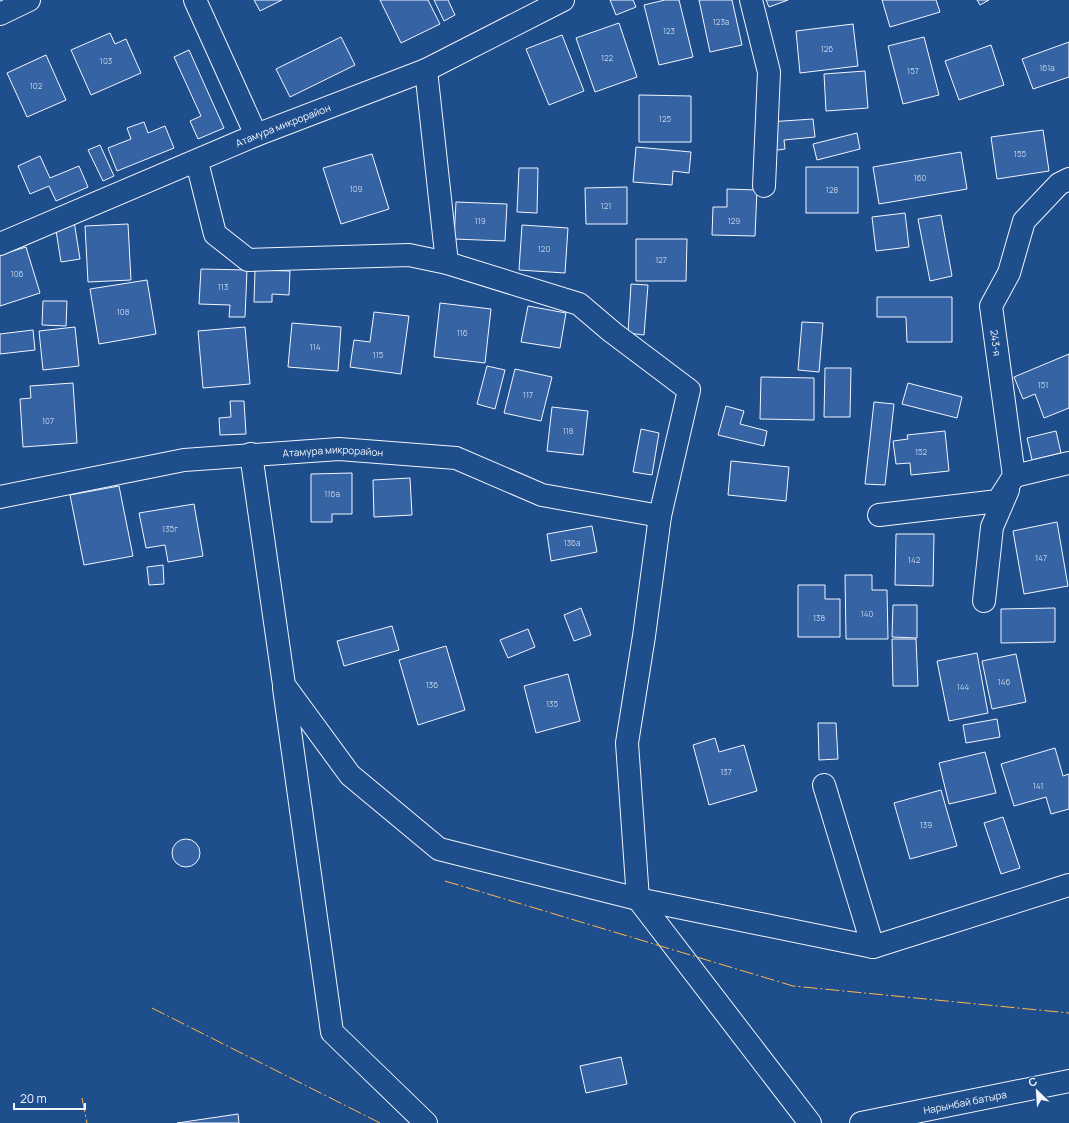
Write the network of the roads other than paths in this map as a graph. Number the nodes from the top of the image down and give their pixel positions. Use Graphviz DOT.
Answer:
graph roads {
  1 [pos="29,0"];
  2 [pos="195,0"];
  3 [pos="563,0"];
  4 [pos="751,0"];
  5 [pos="0,14"];
  6 [pos="426,70"];
  7 [pos="256,135"];
  8 [pos="197,162"];
  9 [pos="1069,179"];
  10 [pos="764,186"];
  11 [pos="0,244"];
  12 [pos="447,262"];
  13 [pos="252,454"];
  14 [pos="1069,463"];
  15 [pos="1014,476"];
  16 [pos="0,497"];
  17 [pos="879,515"];
  18 [pos="660,516"];
  19 [pos="984,601"];
  20 [pos="284,685"];
  21 [pos="824,785"];
  22 [pos="1069,885"];
  23 [pos="638,898"];
  24 [pos="873,947"];
  25 [pos="1069,1082"];
  26 [pos="426,1123"];
  27 [pos="810,1123"];
  28 [pos="861,1123"];
  1 -- 5 [label="street"];
  2 -- 7 [label="street"];
  3 -- 6 [label="street, Атамура микрорайон"];
  4 -- 10 [label="street"];
  6 -- 7 [label="street, Атамура микрорайон"];
  6 -- 12 [label="street"];
  7 -- 8 [label="street, Атамура микрорайон"];
  8 -- 11 [label="street, Атамура микрорайон"];
  8 -- 12 [label="street"];
  9 -- 15 [label="street, 243-я"];
  12 -- 18 [label="street"];
  13 -- 16 [label="street, Атамура микрорайон"];
  13 -- 18 [label="street, Атамура микрорайон"];
  13 -- 20 [label="street"];
  14 -- 15 [label="street"];
  15 -- 17 [label="street"];
  15 -- 19 [label="street"];
  18 -- 23 [label="street"];
  20 -- 23 [label="street"];
  20 -- 26 [label="street"];
  21 -- 24 [label="street"];
  22 -- 24 [label="street"];
  23 -- 24 [label="street"];
  23 -- 27 [label="street"];
  25 -- 28 [label="street, Нарынбай батыра"];
}
